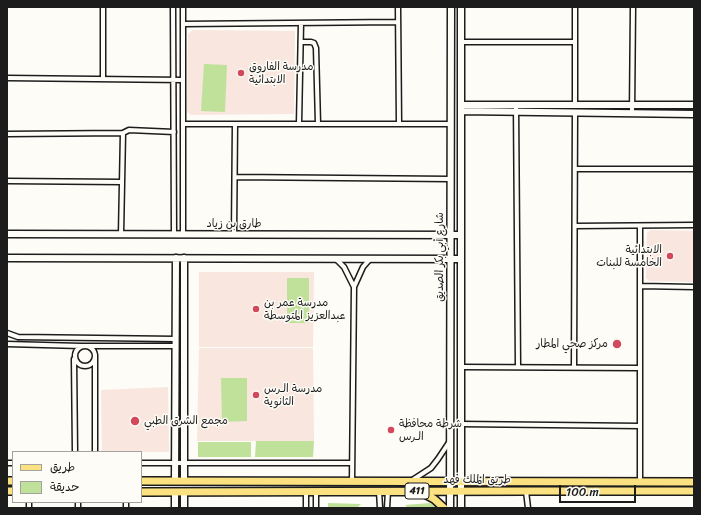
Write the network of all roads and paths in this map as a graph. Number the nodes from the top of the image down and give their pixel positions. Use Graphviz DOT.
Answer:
graph roads {
  1 [pos="103,7"];
  2 [pos="174,7"];
  3 [pos="183,7"];
  4 [pos="398,7"];
  5 [pos="451,7"];
  6 [pos="461,7"];
  7 [pos="575,7"];
  8 [pos="633,7"];
  9 [pos="398,22"];
  10 [pos="301,23"];
  11 [pos="183,24"];
  12 [pos="301,42"];
  13 [pos="461,42"];
  14 [pos="575,42"];
  15 [pos="7,78"];
  16 [pos="103,79"];
  17 [pos="174,80"];
  18 [pos="183,80"];
  19 [pos="632,104"];
  20 [pos="694,104"];
  21 [pos="516,105"];
  22 [pos="575,105"];
  23 [pos="461,108"];
  24 [pos="516,112"];
  25 [pos="575,112"];
  26 [pos="632,113"];
  27 [pos="694,114"];
  28 [pos="183,124"];
  29 [pos="235,124"];
  30 [pos="299,124"];
  31 [pos="318,124"];
  32 [pos="399,124"];
  33 [pos="450,124"];
  34 [pos="174,132"];
  35 [pos="122,133"];
  36 [pos="7,134"];
  37 [pos="694,168"];
  38 [pos="575,169"];
  39 [pos="234,177"];
  40 [pos="450,179"];
  41 [pos="7,181"];
  42 [pos="122,182"];
  43 [pos="694,225"];
  44 [pos="575,226"];
  45 [pos="640,226"];
  46 [pos="7,234"];
  47 [pos="121,234"];
  48 [pos="174,234"];
  49 [pos="183,234"];
  50 [pos="234,234"];
  51 [pos="450,235"];
  52 [pos="461,235"];
  53 [pos="7,258"];
  54 [pos="176,258"];
  55 [pos="184,258"];
  56 [pos="336,259"];
  57 [pos="370,259"];
  58 [pos="450,259"];
  59 [pos="461,259"];
  60 [pos="640,286"];
  61 [pos="354,287"];
  62 [pos="694,287"];
  63 [pos="7,333"];
  64 [pos="76,338"];
  65 [pos="94,338"];
  66 [pos="176,342"];
  67 [pos="7,344"];
  68 [pos="84,346"];
  69 [pos="95,356"];
  70 [pos="74,359"];
  71 [pos="461,367"];
  72 [pos="518,367"];
  73 [pos="574,367"];
  74 [pos="640,368"];
  75 [pos="461,424"];
  76 [pos="640,426"];
  77 [pos="450,440"];
  78 [pos="75,451"];
  79 [pos="95,451"];
  80 [pos="184,462"];
  81 [pos="142,463"];
  82 [pos="175,463"];
  83 [pos="352,463"];
  84 [pos="142,481"];
  85 [pos="175,481"];
  86 [pos="184,481"];
  87 [pos="352,481"];
  88 [pos="409,482"];
  89 [pos="450,482"];
  90 [pos="461,482"];
  91 [pos="640,482"];
  92 [pos="694,482"];
  93 [pos="526,490"];
  94 [pos="379,491"];
  95 [pos="388,491"];
  96 [pos="419,491"];
  97 [pos="450,491"];
  98 [pos="461,491"];
  99 [pos="694,491"];
  100 [pos="142,492"];
  101 [pos="175,492"];
  102 [pos="184,492"];
  103 [pos="306,492"];
  104 [pos="316,492"];
  105 [pos="175,508"];
  106 [pos="184,508"];
  107 [pos="306,508"];
  108 [pos="316,508"];
  109 [pos="380,508"];
  110 [pos="387,508"];
  111 [pos="444,508"];
  112 [pos="450,508"];
  113 [pos="461,508"];
  114 [pos="528,508"];
  1 -- 16 [label="street"];
  2 -- 17 [label="street"];
  3 -- 11 [label="street"];
  4 -- 9 [label="street"];
  5 -- 33 [label="street, شارع أبي بكر الصديق"];
  6 -- 13 [label="street, شارع أبي بكر الصديق"];
  7 -- 14 [label="street"];
  8 -- 19 [label="street"];
  9 -- 10 [label="street"];
  9 -- 32 [label="street"];
  10 -- 11 [label="street"];
  10 -- 12 [label="street"];
  11 -- 18 [label="street"];
  12 -- 30 [label="street"];
  12 -- 31 [label="street"];
  13 -- 14 [label="street"];
  13 -- 23 [label="street, شارع أبي بكر الصديق"];
  14 -- 22 [label="street"];
  15 -- 16 [label="street"];
  16 -- 17 [label="street"];
  17 -- 18 [label="street"];
  17 -- 34 [label="street"];
  18 -- 28 [label="street"];
  19 -- 20 [label="street"];
  19 -- 22 [label="street"];
  19 -- 26 [label="street"];
  21 -- 22 [label="street"];
  21 -- 23 [label="street"];
  21 -- 24 [label="street"];
  23 -- 24 [label="street"];
  23 -- 52 [label="street, شارع أبي بكر الصديق"];
  24 -- 25 [label="street"];
  24 -- 72 [label="street"];
  25 -- 26 [label="street"];
  25 -- 38 [label="street"];
  26 -- 27 [label="street"];
  28 -- 29 [label="street"];
  28 -- 49 [label="street"];
  29 -- 30 [label="street"];
  29 -- 39 [label="street"];
  30 -- 31 [label="street"];
  31 -- 32 [label="street"];
  32 -- 33 [label="street"];
  33 -- 40 [label="street, شارع أبي بكر الصديق"];
  34 -- 35 [label="street"];
  34 -- 48 [label="street"];
  35 -- 36 [label="street"];
  35 -- 42 [label="street"];
  37 -- 38 [label="street"];
  38 -- 44 [label="street"];
  39 -- 40 [label="street"];
  39 -- 50 [label="street"];
  40 -- 51 [label="street, شارع أبي بكر الصديق"];
  41 -- 42 [label="street"];
  42 -- 47 [label="street"];
  43 -- 45 [label="street"];
  44 -- 45 [label="street"];
  44 -- 73 [label="street"];
  45 -- 60 [label="street"];
  46 -- 47 [label="street, طارق بن زياد"];
  47 -- 48 [label="street, طارق بن زياد"];
  48 -- 49 [label="street, طارق بن زياد"];
  49 -- 50 [label="street, طارق بن زياد"];
  50 -- 51 [label="street, طارق بن زياد"];
  51 -- 52 [label="street, طارق بن زياد"];
  51 -- 58 [label="street, شارع أبي بكر الصديق"];
  52 -- 59 [label="street, شارع أبي بكر الصديق"];
  53 -- 54 [label="street"];
  54 -- 55 [label="street"];
  54 -- 66 [label="street"];
  55 -- 56 [label="street"];
  55 -- 80 [label="street"];
  56 -- 57 [label="street"];
  56 -- 61 [label="street"];
  57 -- 58 [label="street"];
  57 -- 61 [label="street"];
  58 -- 59 [label="street"];
  58 -- 77 [label="street, شارع أبي بكر الصديق"];
  59 -- 71 [label="street, شارع أبي بكر الصديق"];
  60 -- 62 [label="street"];
  60 -- 74 [label="street"];
  61 -- 83 [label="street"];
  63 -- 64 [label="street"];
  64 -- 65 [label="street"];
  64 -- 68 [label="street"];
  65 -- 66 [label="street"];
  65 -- 68 [label="street"];
  66 -- 68 [label="street"];
  66 -- 82 [label="street"];
  67 -- 68 [label="street"];
  68 -- 69 [label="street"];
  68 -- 70 [label="street"];
  69 -- 70 [label="street"];
  69 -- 79 [label="street"];
  70 -- 78 [label="street"];
  71 -- 72 [label="street"];
  71 -- 75 [label="street, شارع أبي بكر الصديق"];
  72 -- 73 [label="street"];
  73 -- 74 [label="street"];
  74 -- 76 [label="street"];
  75 -- 76 [label="street"];
  75 -- 90 [label="street, شارع أبي بكر الصديق"];
  76 -- 91 [label="street"];
  77 -- 88 [label="street"];
  77 -- 89 [label="street, شارع أبي بكر الصديق"];
  80 -- 82 [label="street"];
  80 -- 83 [label="street"];
  80 -- 86 [label="street"];
  81 -- 82 [label="street"];
  82 -- 85 [label="street"];
  83 -- 87 [label="street"];
  84 -- 85 [label="main road, طريق الملك فهد / 411"];
  85 -- 86 [label="main road, طريق الملك فهد / 411"];
  86 -- 87 [label="main road, طريق الملك فهد / 411"];
  87 -- 88 [label="main road, طريق الملك فهد / 411"];
  88 -- 89 [label="main road, طريق الملك فهد / 411"];
  89 -- 90 [label="main road, طريق الملك فهد / 411"];
  89 -- 97 [label="street, شارع أبي بكر الصديق"];
  90 -- 91 [label="main road, طريق الملك فهد / 411"];
  90 -- 98 [label="street, شارع أبي بكر الصديق"];
  91 -- 92 [label="main road, طريق الملك فهد / 411"];
  93 -- 98 [label="main road, طريق الملك فهد / 411"];
  93 -- 99 [label="main road, طريق الملك فهد / 411"];
  93 -- 114 [label="street"];
  94 -- 95 [label="main road, طريق الملك فهد / 411"];
  94 -- 104 [label="main road, طريق الملك فهد / 411"];
  94 -- 109 [label="street"];
  95 -- 96 [label="main road, طريق الملك فهد / 411"];
  95 -- 110 [label="street"];
  96 -- 97 [label="main road, طريق الملك فهد / 411"];
  96 -- 111 [label="main road"];
  97 -- 98 [label="main road, طريق الملك فهد / 411"];
  97 -- 112 [label="street, شارع أبي بكر الصديق"];
  98 -- 113 [label="street, شارع أبي بكر الصديق"];
  100 -- 101 [label="main road, طريق الملك فهد / 411"];
  101 -- 102 [label="main road, طريق الملك فهد / 411"];
  101 -- 105 [label="street"];
  102 -- 103 [label="main road, طريق الملك فهد / 411"];
  102 -- 106 [label="street"];
  103 -- 104 [label="main road, طريق الملك فهد / 411"];
  103 -- 107 [label="street"];
  104 -- 108 [label="street"];
}
